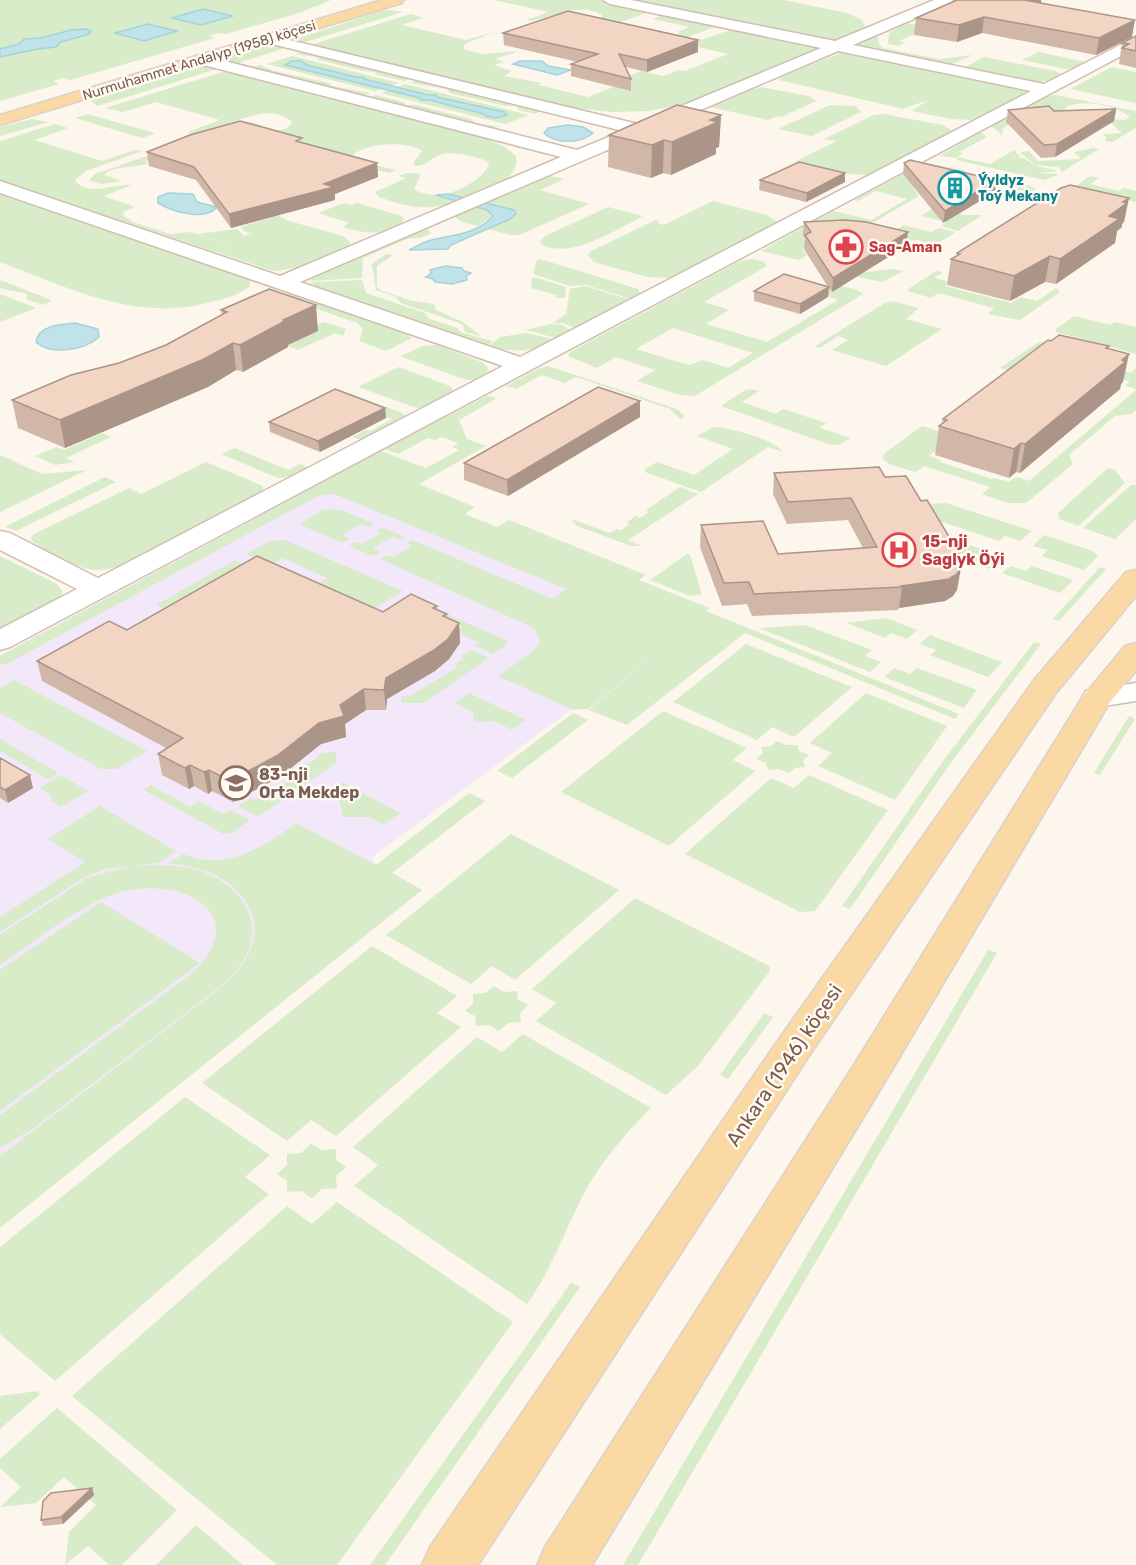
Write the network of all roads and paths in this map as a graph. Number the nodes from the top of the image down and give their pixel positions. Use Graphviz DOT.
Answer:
graph roads {
  1 [pos="360,0"];
  2 [pos="398,0"];
  3 [pos="609,0"];
  4 [pos="946,0"];
  5 [pos="269,39"];
  6 [pos="1136,42"];
  7 [pos="836,47"];
  8 [pos="201,60"];
  9 [pos="1046,89"];
  10 [pos="0,106"];
  11 [pos="0,120"];
  12 [pos="640,130"];
  13 [pos="579,156"];
  14 [pos="0,187"];
  15 [pos="280,283"];
  16 [pos="522,365"];
  17 [pos="0,540"];
  18 [pos="1136,578"];
  19 [pos="98,589"];
  20 [pos="0,641"];
  21 [pos="1136,652"];
  22 [pos="1136,692"];
  23 [pos="1097,698"];
  24 [pos="448,1565"];
  25 [pos="563,1565"];
  1 -- 10 [label="main road, Nurmuhammet Andalyp (1958) köçesi"];
  2 -- 5 [label="main road, Nurmuhammet Andalyp (1958) köçesi"];
  3 -- 7 [label="street"];
  4 -- 7 [label="street"];
  5 -- 8 [label="main road, Nurmuhammet Andalyp (1958) köçesi"];
  5 -- 12 [label="street"];
  6 -- 9 [label="street"];
  7 -- 9 [label="street"];
  7 -- 12 [label="street"];
  8 -- 11 [label="main road, Nurmuhammet Andalyp (1958) köçesi"];
  8 -- 13 [label="street"];
  9 -- 16 [label="street"];
  12 -- 13 [label="street"];
  13 -- 15 [label="street"];
  14 -- 15 [label="street"];
  15 -- 16 [label="street"];
  16 -- 19 [label="street"];
  17 -- 19 [label="street"];
  18 -- 24 [label="main road, Ankara (1946) köçesi"];
  19 -- 20 [label="street"];
  21 -- 23 [label="main road"];
  22 -- 23 [label="street"];
  23 -- 25 [label="main road"];
}
